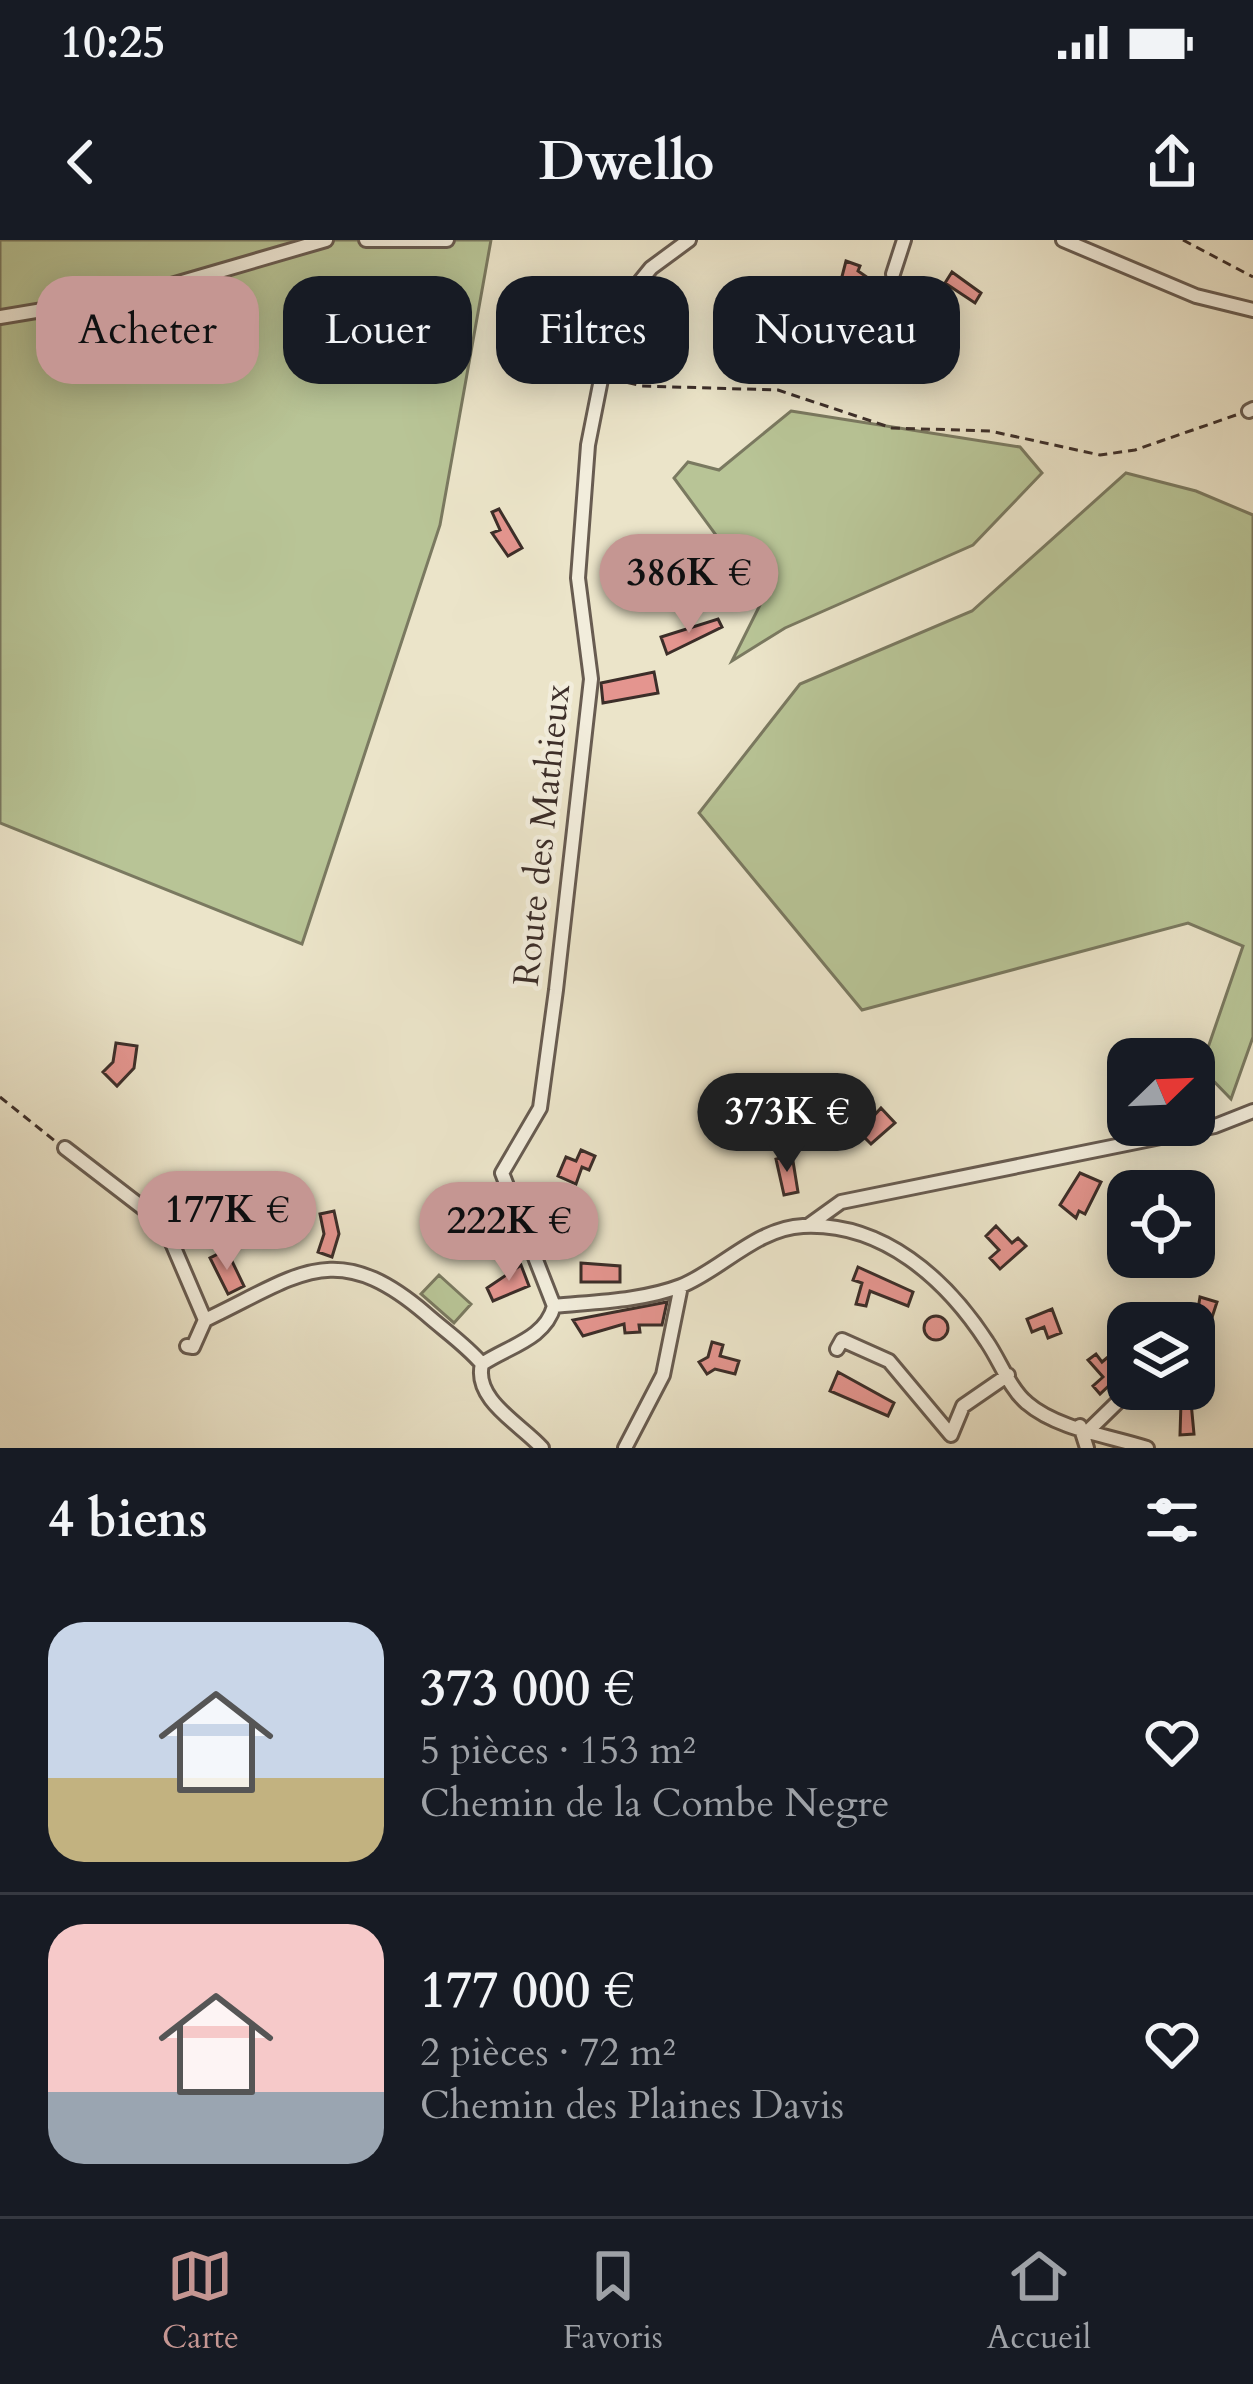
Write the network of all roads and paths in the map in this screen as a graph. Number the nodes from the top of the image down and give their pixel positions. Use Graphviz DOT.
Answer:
graph roads {
  1 [pos="326,240"];
  2 [pos="366,240"];
  3 [pos="446,240"];
  4 [pos="689,240"];
  5 [pos="904,240"];
  6 [pos="1063,240"];
  7 [pos="1183,240"];
  8 [pos="893,274"];
  9 [pos="644,276"];
  10 [pos="1253,277"];
  11 [pos="1253,310"];
  12 [pos="0,316"];
  13 [pos="601,384"];
  14 [pos="634,384"];
  15 [pos="1251,410"];
  16 [pos="0,1097"];
  17 [pos="1253,1112"];
  18 [pos="65,1148"];
  19 [pos="808,1226"];
  20 [pos="681,1286"];
  21 [pos="554,1306"];
  22 [pos="205,1320"];
  23 [pos="187,1346"];
  24 [pos="837,1349"];
  25 [pos="482,1364"];
  26 [pos="1008,1375"];
  27 [pos="1107,1409"];
  28 [pos="1085,1428"];
  29 [pos="949,1442"];
  30 [pos="542,1448"];
  31 [pos="625,1448"];
  32 [pos="1087,1448"];
  33 [pos="1147,1448"];
  1 -- 12 [label="street"];
  2 -- 3 [label="street"];
  4 -- 9 [label="street, Route des Mathieux"];
  5 -- 8 [label="street"];
  6 -- 11 [label="street"];
  7 -- 10 [label="path"];
  13 -- 21 [label="street, Route des Mathieux"];
  14 -- 15 [label="path"];
  16 -- 18 [label="path"];
  17 -- 19 [label="street"];
  18 -- 22 [label="street"];
  19 -- 20 [label="street"];
  19 -- 26 [label="street"];
  20 -- 21 [label="street"];
  20 -- 31 [label="street"];
  21 -- 25 [label="street"];
  22 -- 23 [label="street"];
  22 -- 25 [label="street"];
  24 -- 29 [label="street"];
  25 -- 30 [label="street"];
  26 -- 28 [label="street"];
  26 -- 29 [label="street"];
  27 -- 28 [label="street"];
  28 -- 32 [label="street"];
  28 -- 33 [label="street"];
}
